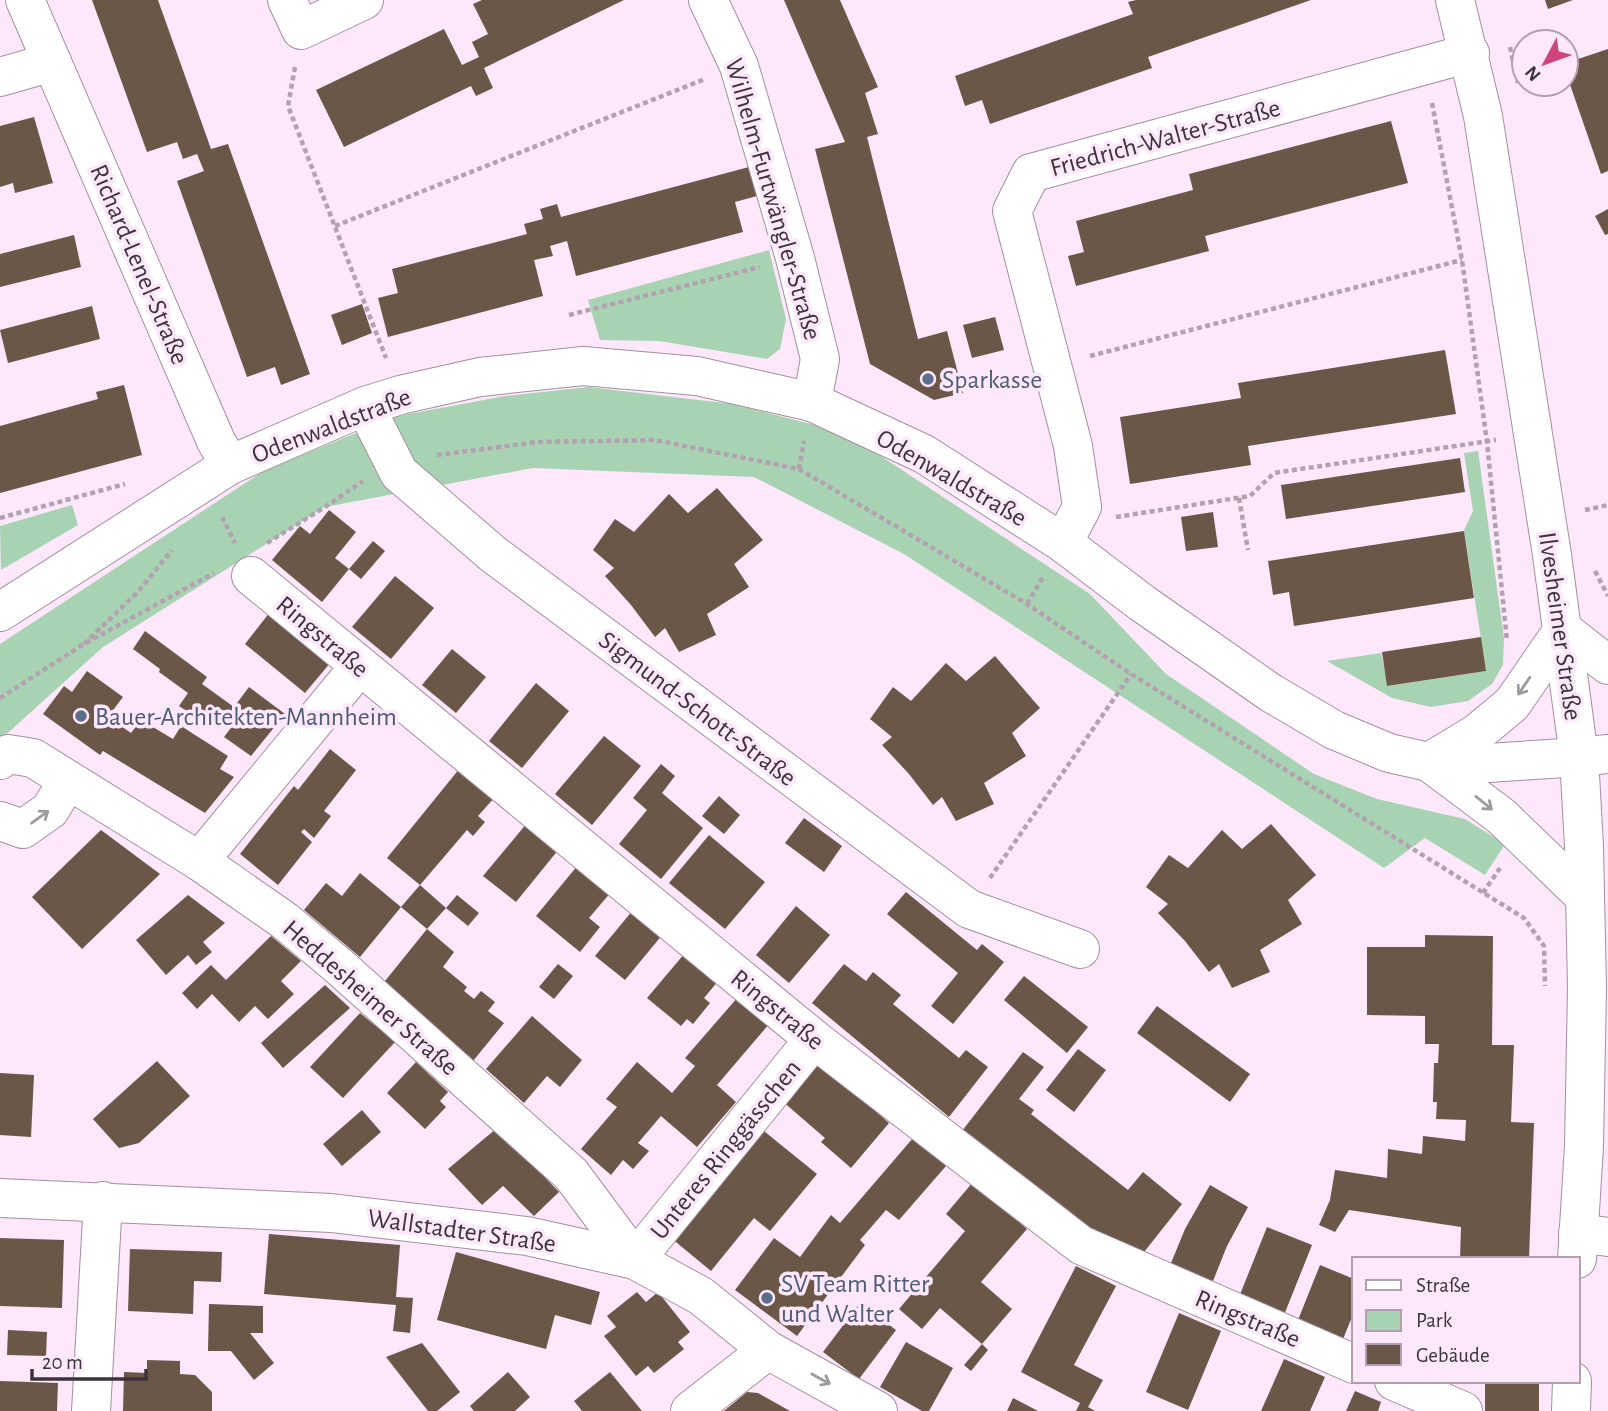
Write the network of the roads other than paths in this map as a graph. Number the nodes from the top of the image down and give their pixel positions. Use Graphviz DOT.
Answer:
graph roads {
  1 [pos="25,0"];
  2 [pos="287,0"];
  3 [pos="364,0"];
  4 [pos="708,0"];
  5 [pos="1455,0"];
  6 [pos="1469,53"];
  7 [pos="52,62"];
  8 [pos="0,76"];
  9 [pos="382,401"];
  10 [pos="812,402"];
  11 [pos="230,465"];
  12 [pos="1063,543"];
  13 [pos="245,563"];
  14 [pos="0,612"];
  15 [pos="1563,630"];
  16 [pos="1608,665"];
  17 [pos="359,667"];
  18 [pos="1593,756"];
  19 [pos="0,760"];
  20 [pos="1429,762"];
  21 [pos="68,780"];
  22 [pos="0,821"];
  23 [pos="199,861"];
  24 [pos="1596,882"];
  25 [pos="1080,949"];
  26 [pos="814,1039"];
  27 [pos="0,1198"];
  28 [pos="103,1201"];
  29 [pos="1588,1243"];
  30 [pos="635,1260"];
  31 [pos="768,1350"];
  32 [pos="1352,1363"];
  33 [pos="1399,1383"];
  34 [pos="1572,1383"];
  35 [pos="91,1411"];
  36 [pos="690,1411"];
  37 [pos="878,1411"];
  38 [pos="1463,1411"];
  39 [pos="1571,1411"];
  1 -- 7 [label="street, Richard-Lenel-Straße"];
  2 -- 3 [label="street"];
  4 -- 10 [label="street, Wilhelm-Furtwängler-Straße"];
  5 -- 6 [label="street, Ilvesheimer Straße"];
  6 -- 12 [label="street, Friedrich-Walter-Straße"];
  6 -- 15 [label="street, Ilvesheimer Straße"];
  7 -- 8 [label="street"];
  7 -- 11 [label="street, Richard-Lenel-Straße"];
  9 -- 10 [label="street, Odenwaldstraße"];
  9 -- 11 [label="street, Odenwaldstraße"];
  9 -- 25 [label="street, Sigmund-Schott-Straße"];
  10 -- 12 [label="street, Odenwaldstraße"];
  11 -- 14 [label="street, Odenwaldstraße"];
  12 -- 20 [label="street, Odenwaldstraße"];
  13 -- 17 [label="street, Ringstraße"];
  15 -- 16 [label="street"];
  15 -- 18 [label="street, Ilvesheimer Straße"];
  15 -- 20 [label="street, one-way"];
  17 -- 23 [label="street"];
  17 -- 26 [label="street, Ringstraße"];
  18 -- 20 [label="street, Odenwaldstraße"];
  18 -- 24 [label="street, Ilvesheimer Straße"];
  19 -- 21 [label="street, Heddesheimer Straße"];
  20 -- 24 [label="street, one-way"];
  22 -- 21 [label="street, one-way"];
  21 -- 23 [label="street, Heddesheimer Straße"];
  23 -- 30 [label="street, Heddesheimer Straße"];
  24 -- 29 [label="street, Ilvesheimer Straße"];
  26 -- 30 [label="street, Unteres Ringgässchen"];
  26 -- 32 [label="street, Ringstraße"];
  27 -- 28 [label="street, Wallstadter Straße"];
  28 -- 30 [label="street, Wallstadter Straße"];
  28 -- 35 [label="street"];
  30 -- 31 [label="street, Wallstadter Straße"];
  31 -- 36 [label="street"];
  31 -- 37 [label="street, Wallstadter Straße, one-way"];
  33 -- 38 [label="street"];
  34 -- 39 [label="street"];
}
